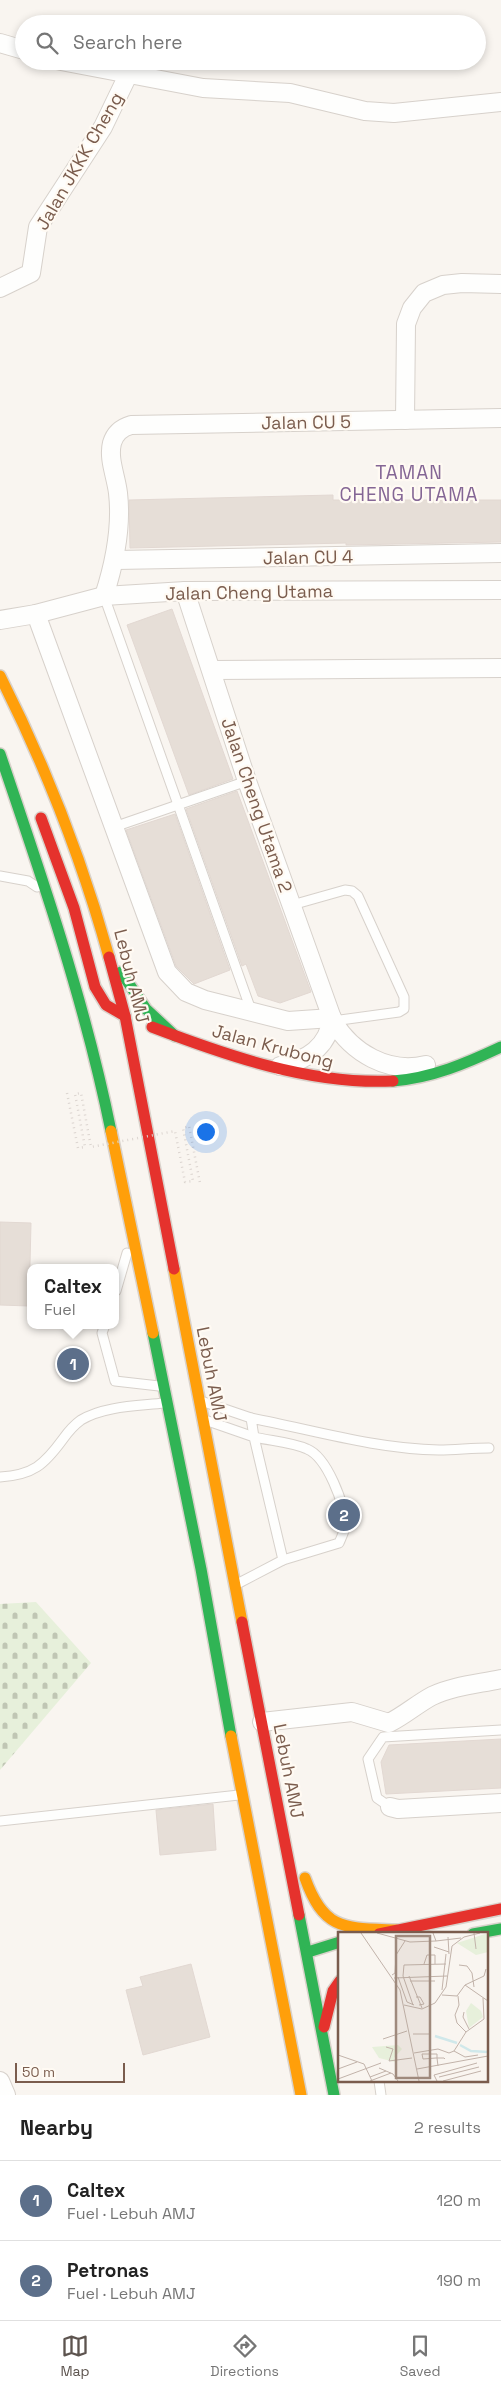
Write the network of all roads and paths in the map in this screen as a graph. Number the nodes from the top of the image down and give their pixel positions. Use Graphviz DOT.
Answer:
graph roads {
  1 [pos="0,43"];
  2 [pos="15,47"];
  3 [pos="104,70"];
  4 [pos="128,75"];
  5 [pos="501,102"];
  6 [pos="501,284"];
  7 [pos="0,288"];
  8 [pos="501,418"];
  9 [pos="405,420"];
  10 [pos="501,553"];
  11 [pos="116,560"];
  12 [pos="501,590"];
  13 [pos="185,592"];
  14 [pos="104,596"];
  15 [pos="36,614"];
  16 [pos="0,620"];
  17 [pos="501,668"];
  18 [pos="212,670"];
  19 [pos="0,676"];
  20 [pos="7,751"];
  21 [pos="247,781"];
  22 [pos="36,804"];
  23 [pos="178,805"];
  24 [pos="114,827"];
  25 [pos="0,876"];
  26 [pos="48,894"];
  27 [pos="292,906"];
  28 [pos="98,915"];
  29 [pos="252,1013"];
  30 [pos="125,1016"];
  31 [pos="332,1019"];
  32 [pos="116,1031"];
  33 [pos="175,1036"];
  34 [pos="153,1039"];
  35 [pos="141,1050"];
  36 [pos="495,1050"];
  37 [pos="107,1054"];
  38 [pos="272,1067"];
  39 [pos="136,1072"];
  40 [pos="67,1093"];
  41 [pos="104,1096"];
  42 [pos="200,1183"];
  43 [pos="134,1231"];
  44 [pos="119,1280"];
  45 [pos="104,1329"];
  46 [pos="164,1387"];
  47 [pos="199,1400"];
  48 [pos="166,1402"];
  49 [pos="251,1418"];
  50 [pos="203,1419"];
  51 [pos="254,1437"];
  52 [pos="488,1448"];
  53 [pos="0,1477"];
  54 [pos="283,1560"];
  55 [pos="235,1585"];
  56 [pos="501,1679"];
  57 [pos="262,1722"];
  58 [pos="501,1730"];
  59 [pos="241,1794"];
  60 [pos="501,1803"];
  61 [pos="390,1807"];
  62 [pos="279,1810"];
  63 [pos="0,1821"];
  64 [pos="251,1839"];
  65 [pos="501,1909"];
  66 [pos="501,1929"];
  67 [pos="282,1930"];
  68 [pos="396,1930"];
  69 [pos="388,1932"];
  70 [pos="484,1932"];
  71 [pos="293,1943"];
  72 [pos="338,1943"];
  73 [pos="308,1952"];
  74 [pos="338,1954"];
  75 [pos="298,1964"];
  76 [pos="338,1985"];
  77 [pos="293,1987"];
  78 [pos="322,2034"];
  79 [pos="0,2081"];
  80 [pos="379,2082"];
  81 [pos="6,2095"];
  82 [pos="301,2095"];
  83 [pos="312,2095"];
  84 [pos="334,2095"];
  85 [pos="381,2095"];
  1 -- 2 [label="street"];
  3 -- 4 [label="street"];
  4 -- 5 [label="street"];
  4 -- 7 [label="street, Jalan JKKK Cheng"];
  6 -- 9 [label="street"];
  8 -- 9 [label="street, Jalan CU 5"];
  9 -- 11 [label="street, Jalan CU 5"];
  10 -- 11 [label="street, Jalan CU 4"];
  11 -- 14 [label="street"];
  12 -- 13 [label="street, Jalan Cheng Utama"];
  13 -- 14 [label="street, Jalan Cheng Utama"];
  13 -- 18 [label="street, Jalan Cheng Utama 2"];
  14 -- 15 [label="street, Jalan Cheng Utama"];
  14 -- 23 [label="lane"];
  15 -- 16 [label="street, Jalan Cheng Utama"];
  15 -- 24 [label="street"];
  17 -- 18 [label="street"];
  18 -- 21 [label="street, Jalan Cheng Utama 2"];
  19 -- 28 [label="main road, Lebuh AMJ"];
  20 -- 26 [label="main road"];
  21 -- 23 [label="lane"];
  21 -- 27 [label="street, Jalan Cheng Utama 2"];
  22 -- 30 [label="main road, Jalan Krubong"];
  23 -- 24 [label="lane"];
  23 -- 29 [label="lane"];
  24 -- 29 [label="street"];
  25 -- 26 [label="lane"];
  26 -- 41 [label="main road"];
  27 -- 31 [label="street, Jalan Cheng Utama 2"];
  27 -- 31 [label="lane"];
  28 -- 30 [label="main road, Lebuh AMJ"];
  28 -- 33 [label="main road"];
  29 -- 31 [label="street"];
  30 -- 32 [label="main road"];
  30 -- 33 [label="main road, Jalan Krubong"];
  30 -- 39 [label="main road, Lebuh AMJ"];
  31 -- 36 [label="street, Jalan Cheng Utama 2"];
  31 -- 38 [label="street"];
  33 -- 34 [label="main road"];
  33 -- 38 [label="main road, Jalan Krubong"];
  35 -- 39 [label="main road"];
  36 -- 38 [label="main road, Jalan Krubong"];
  37 -- 41 [label="main road"];
  39 -- 47 [label="main road, Lebuh AMJ"];
  40 -- 42 [label="path, bridge"];
  41 -- 43 [label="main road"];
  43 -- 44 [label="lane"];
  43 -- 46 [label="main road"];
  45 -- 46 [label="lane"];
  46 -- 48 [label="main road"];
  47 -- 49 [label="lane"];
  47 -- 50 [label="main road, Lebuh AMJ"];
  48 -- 53 [label="lane"];
  48 -- 59 [label="main road"];
  49 -- 51 [label="lane"];
  49 -- 52 [label="lane"];
  50 -- 51 [label="lane"];
  50 -- 55 [label="main road, Lebuh AMJ"];
  51 -- 54 [label="lane"];
  51 -- 54 [label="lane"];
  54 -- 55 [label="lane"];
  55 -- 57 [label="main road, Lebuh AMJ"];
  56 -- 57 [label="street"];
  57 -- 62 [label="main road, Lebuh AMJ"];
  58 -- 61 [label="lane"];
  59 -- 63 [label="lane"];
  59 -- 64 [label="main road"];
  60 -- 61 [label="street"];
  62 -- 68 [label="main road"];
  62 -- 73 [label="main road, Lebuh AMJ"];
  64 -- 67 [label="main road"];
  64 -- 82 [label="main road"];
  65 -- 68 [label="main road"];
  66 -- 70 [label="main road"];
  68 -- 69 [label="main road"];
  71 -- 73 [label="main road"];
  72 -- 73 [label="main road"];
  73 -- 74 [label="main road"];
  73 -- 75 [label="main road"];
  73 -- 78 [label="main road, Lebuh AMJ"];
  76 -- 78 [label="main road"];
  77 -- 83 [label="main road"];
  78 -- 84 [label="main road, Lebuh AMJ"];
  79 -- 81 [label="street"];
  80 -- 85 [label="lane"];
}
